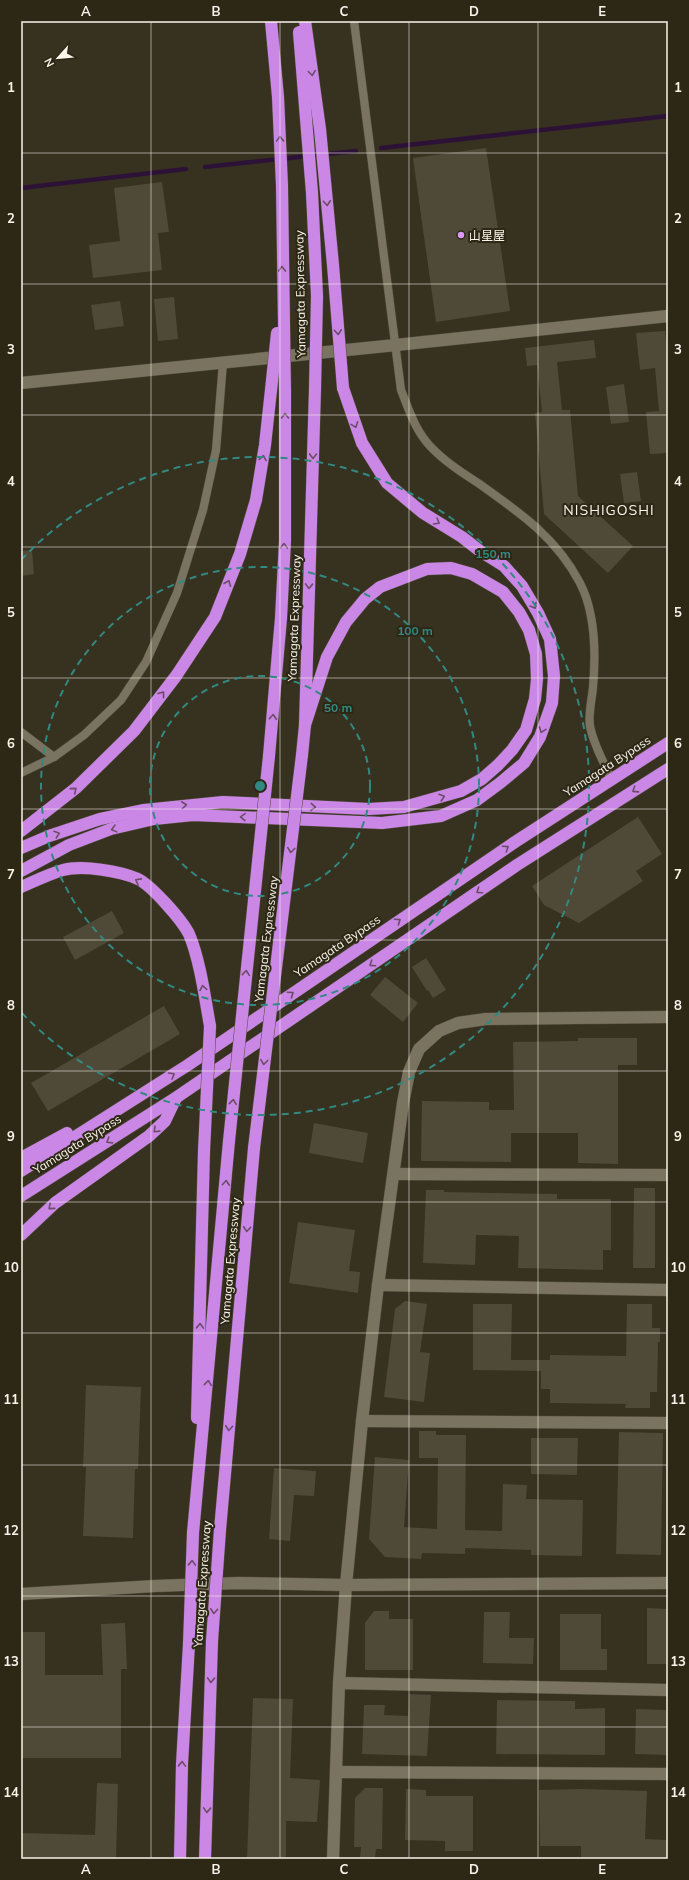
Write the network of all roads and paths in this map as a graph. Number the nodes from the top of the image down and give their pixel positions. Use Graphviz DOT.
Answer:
graph roads {
  1 [pos="271,21"];
  2 [pos="298,21"];
  3 [pos="305,21"];
  4 [pos="354,21"];
  5 [pos="282,289"];
  6 [pos="668,316"];
  7 [pos="396,345"];
  8 [pos="224,362"];
  9 [pos="21,383"];
  10 [pos="305,725"];
  11 [pos="21,732"];
  12 [pos="668,743"];
  13 [pos="54,757"];
  14 [pos="668,769"];
  15 [pos="21,773"];
  16 [pos="611,779"];
  17 [pos="21,831"];
  18 [pos="21,848"];
  19 [pos="21,871"];
  20 [pos="21,887"];
  21 [pos="668,1017"];
  22 [pos="151,1087"];
  23 [pos="177,1097"];
  24 [pos="21,1158"];
  25 [pos="21,1171"];
  26 [pos="394,1174"];
  27 [pos="668,1175"];
  28 [pos="21,1196"];
  29 [pos="21,1235"];
  30 [pos="378,1285"];
  31 [pos="668,1290"];
  32 [pos="362,1421"];
  33 [pos="668,1423"];
  34 [pos="193,1533"];
  35 [pos="668,1583"];
  36 [pos="346,1585"];
  37 [pos="21,1594"];
  38 [pos="340,1683"];
  39 [pos="668,1690"];
  40 [pos="336,1772"];
  41 [pos="668,1774"];
  42 [pos="180,1859"];
  43 [pos="205,1859"];
  44 [pos="333,1859"];
  5 -- 1 [label="highway, Yamagata Expressway, one-way, bridge"];
  2 -- 10 [label="highway, Yamagata Expressway, one-way, bridge"];
  3 -- 19 [label="highway, one-way, bridge"];
  4 -- 7 [label="lane"];
  17 -- 5 [label="highway, one-way, bridge"];
  34 -- 5 [label="highway, Yamagata Expressway, one-way, bridge"];
  6 -- 7 [label="street"];
  7 -- 8 [label="street"];
  7 -- 16 [label="lane"];
  8 -- 9 [label="street"];
  8 -- 13 [label="lane"];
  18 -- 10 [label="highway, one-way"];
  10 -- 43 [label="highway, Yamagata Expressway, one-way, bridge"];
  11 -- 13 [label="lane"];
  12 -- 16 [label="highway, Yamagata Bypass"];
  13 -- 15 [label="lane"];
  14 -- 23 [label="highway, Yamagata Bypass, one-way"];
  22 -- 16 [label="highway, Yamagata Bypass, one-way"];
  34 -- 20 [label="highway, one-way, bridge"];
  21 -- 26 [label="street"];
  22 -- 24 [label="highway"];
  22 -- 25 [label="highway, Yamagata Bypass"];
  23 -- 28 [label="highway, Yamagata Bypass, one-way"];
  23 -- 29 [label="highway, one-way"];
  26 -- 27 [label="street"];
  26 -- 30 [label="street"];
  30 -- 31 [label="street"];
  30 -- 32 [label="street"];
  32 -- 33 [label="street"];
  32 -- 36 [label="street"];
  42 -- 34 [label="highway, Yamagata Expressway, one-way, bridge"];
  35 -- 36 [label="street"];
  36 -- 37 [label="street"];
  36 -- 38 [label="street"];
  38 -- 39 [label="street"];
  38 -- 40 [label="street"];
  40 -- 41 [label="street"];
  40 -- 44 [label="street"];
}
